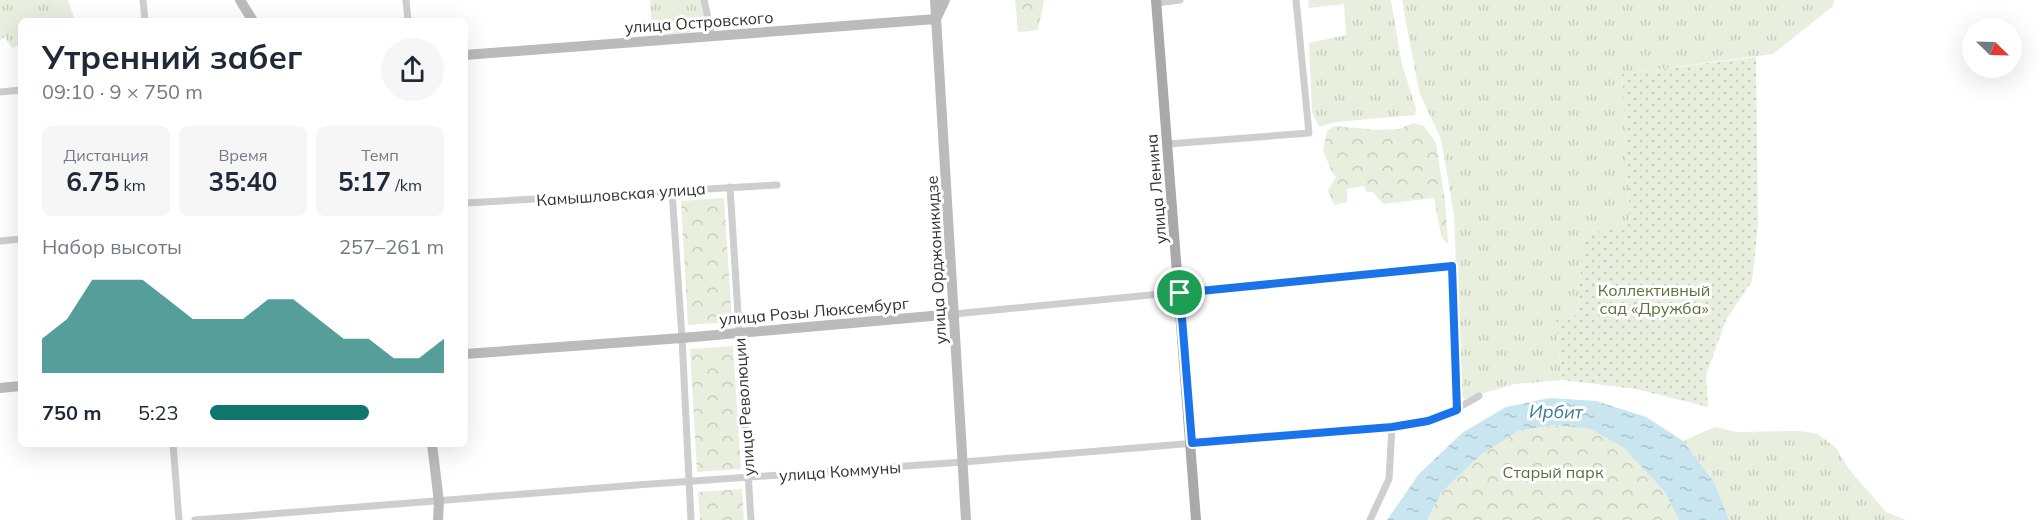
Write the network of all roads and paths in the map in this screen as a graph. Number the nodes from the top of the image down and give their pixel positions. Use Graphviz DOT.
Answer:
graph roads {
  1 [pos="143,0"];
  2 [pos="240,0"];
  3 [pos="406,0"];
  4 [pos="704,0"];
  5 [pos="935,0"];
  6 [pos="945,0"];
  7 [pos="1180,0"];
  8 [pos="1296,0"];
  9 [pos="1156,2"];
  10 [pos="145,18"];
  11 [pos="251,18"];
  12 [pos="408,18"];
  13 [pos="936,19"];
  14 [pos="712,36"];
  15 [pos="468,55"];
  16 [pos="18,90"];
  17 [pos="0,92"];
  18 [pos="1168,144"];
  19 [pos="777,185"];
  20 [pos="730,187"];
  21 [pos="672,191"];
  22 [pos="468,203"];
  23 [pos="18,239"];
  24 [pos="0,241"];
  25 [pos="1180,293"];
  26 [pos="954,314"];
  27 [pos="739,333"];
  28 [pos="682,338"];
  29 [pos="468,354"];
  30 [pos="18,386"];
  31 [pos="0,388"];
  32 [pos="1479,396"];
  33 [pos="1457,410"];
  34 [pos="1392,427"];
  35 [pos="1192,443"];
  36 [pos="173,447"];
  37 [pos="432,447"];
  38 [pos="963,462"];
  39 [pos="749,478"];
  40 [pos="688,481"];
  41 [pos="439,502"];
  42 [pos="245,518"];
  43 [pos="179,520"];
  44 [pos="195,520"];
  45 [pos="438,520"];
  46 [pos="691,520"];
  47 [pos="751,520"];
  48 [pos="966,520"];
  49 [pos="1196,520"];
  50 [pos="1370,520"];
  1 -- 10 [label="street"];
  2 -- 11 [label="street"];
  3 -- 12 [label="street"];
  4 -- 14 [label="street"];
  5 -- 13 [label="street"];
  6 -- 13 [label="street, улица Орджоникидзе"];
  7 -- 9 [label="street"];
  8 -- 18 [label="street"];
  9 -- 18 [label="main road, улица Ленина"];
  13 -- 14 [label="street, улица Островского"];
  13 -- 26 [label="street, улица Орджоникидзе"];
  14 -- 15 [label="street, улица Островского"];
  16 -- 17 [label="street"];
  18 -- 25 [label="main road, улица Ленина"];
  19 -- 20 [label="street, Камышловская улица"];
  20 -- 21 [label="street, Камышловская улица"];
  20 -- 27 [label="street, улица Революции"];
  21 -- 22 [label="street, Камышловская улица"];
  21 -- 28 [label="street"];
  23 -- 24 [label="street"];
  25 -- 26 [label="street, улица Розы Люксембург"];
  25 -- 33 [label="street, улица Розы Люксембург"];
  25 -- 35 [label="main road, улица Ленина"];
  26 -- 27 [label="street, улица Розы Люксембург"];
  26 -- 38 [label="street, улица Орджоникидзе"];
  27 -- 28 [label="street, улица Розы Люксембург"];
  27 -- 39 [label="street, улица Революции"];
  28 -- 29 [label="street, улица Розы Люксембург"];
  28 -- 40 [label="street"];
  30 -- 31 [label="street"];
  32 -- 33 [label="street, улица Коммуны"];
  33 -- 34 [label="street, улица Коммуны"];
  34 -- 35 [label="street, улица Коммуны"];
  34 -- 50 [label="street"];
  35 -- 38 [label="street, улица Коммуны"];
  35 -- 49 [label="main road, улица Ленина"];
  36 -- 43 [label="street"];
  37 -- 41 [label="street"];
  38 -- 39 [label="street, улица Коммуны"];
  38 -- 48 [label="street, улица Орджоникидзе"];
  39 -- 40 [label="street, улица Коммуны"];
  39 -- 47 [label="street, улица Революции"];
  40 -- 41 [label="street, улица Коммуны"];
  40 -- 46 [label="street"];
  41 -- 42 [label="street, улица Коммуны"];
  41 -- 45 [label="street"];
  42 -- 44 [label="street, улица Коммуны"];
}
